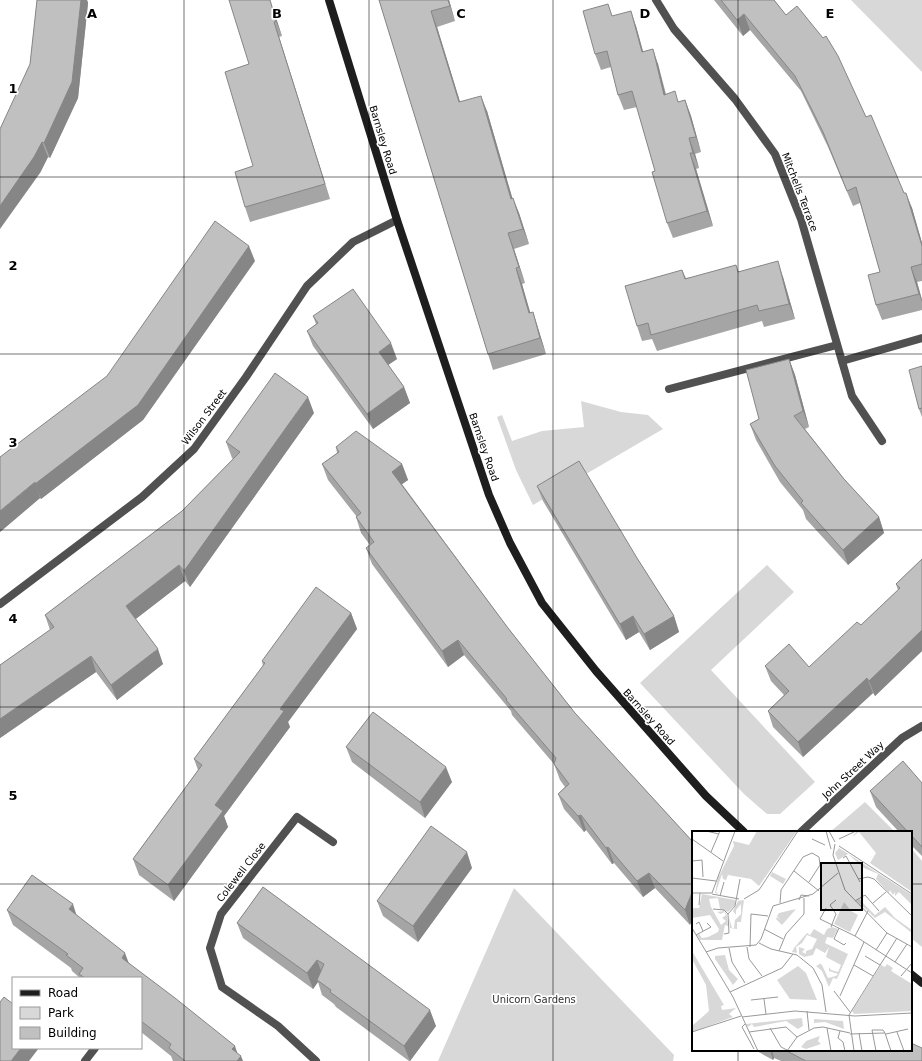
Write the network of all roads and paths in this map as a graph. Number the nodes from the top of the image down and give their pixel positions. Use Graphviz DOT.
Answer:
graph roads {
  1 [pos="329,0"];
  2 [pos="656,0"];
  3 [pos="397,220"];
  4 [pos="922,338"];
  5 [pos="837,345"];
  6 [pos="842,361"];
  7 [pos="669,390"];
  8 [pos="882,441"];
  9 [pos="0,604"];
  10 [pos="922,726"];
  11 [pos="743,831"];
  12 [pos="802,831"];
  13 [pos="333,842"];
  14 [pos="912,975"];
  15 [pos="922,983"];
  16 [pos="94,1049"];
  17 [pos="86,1061"];
  18 [pos="316,1061"];
  1 -- 3 [label="street, Barnsley Road"];
  2 -- 5 [label="street, Mitchells Terrace"];
  3 -- 9 [label="street, Wilson Street"];
  3 -- 11 [label="street, Barnsley Road"];
  4 -- 6 [label="street"];
  5 -- 6 [label="street, Mitchells Terrace"];
  5 -- 7 [label="street"];
  6 -- 8 [label="street, Mitchells Terrace"];
  10 -- 12 [label="street, John Street Way"];
  13 -- 18 [label="street, Colewell Close"];
  14 -- 15 [label="street"];
  16 -- 17 [label="street"];
}
